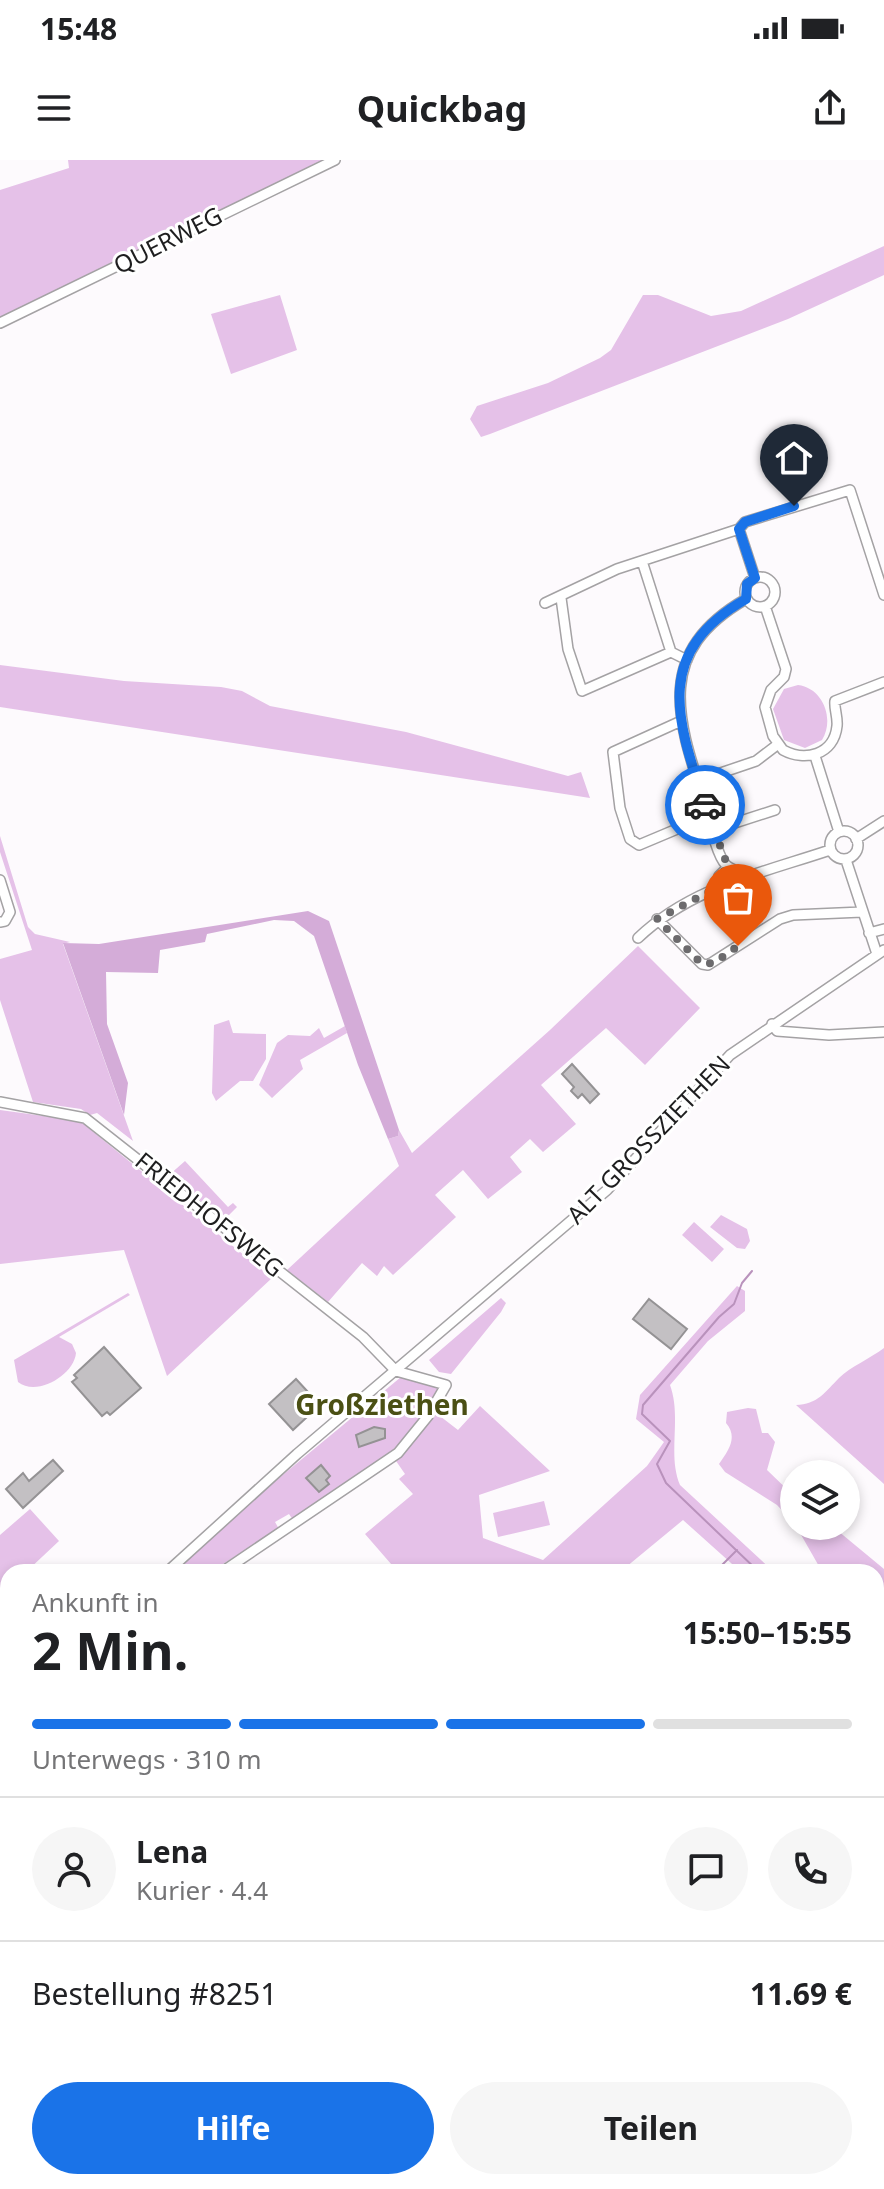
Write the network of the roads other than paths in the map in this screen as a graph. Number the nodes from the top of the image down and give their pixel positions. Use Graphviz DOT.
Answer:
graph roads {
  1 [pos="335,160"];
  2 [pos="0,323"];
  3 [pos="739,529"];
  4 [pos="642,561"];
  5 [pos="755,578"];
  6 [pos="884,595"];
  7 [pos="561,598"];
  8 [pos="746,599"];
  9 [pos="545,603"];
  10 [pos="765,606"];
  11 [pos="671,652"];
  12 [pos="687,660"];
  13 [pos="884,682"];
  14 [pos="679,722"];
  15 [pos="777,745"];
  16 [pos="613,752"];
  17 [pos="602,755"];
  18 [pos="815,756"];
  19 [pos="697,781"];
  20 [pos="775,810"];
  21 [pos="708,816"];
  22 [pos="884,821"];
  23 [pos="713,830"];
  24 [pos="839,832"];
  25 [pos="856,839"];
  26 [pos="830,850"];
  27 [pos="846,860"];
  28 [pos="728,867"];
  29 [pos="745,877"];
  30 [pos="0,880"];
  31 [pos="718,887"];
  32 [pos="862,912"];
  33 [pos="657,919"];
  34 [pos="0,922"];
  35 [pos="884,929"];
  36 [pos="869,933"];
  37 [pos="638,938"];
  38 [pos="881,952"];
  39 [pos="772,1024"];
  40 [pos="884,1032"];
  41 [pos="0,1102"];
  42 [pos="396,1371"];
  43 [pos="175,1564"];
  44 [pos="234,1564"];
  1 -- 2 [label="street, QUERWEG"];
  3 -- 4 [label="street"];
  3 -- 5 [label="street"];
  3 -- 6 [label="street"];
  4 -- 7 [label="street"];
  4 -- 11 [label="street"];
  5 -- 8 [label="street"];
  5 -- 10 [label="street"];
  7 -- 9 [label="street"];
  7 -- 11 [label="street"];
  8 -- 10 [label="street"];
  8 -- 12 [label="street"];
  10 -- 15 [label="street"];
  11 -- 12 [label="street"];
  12 -- 14 [label="street"];
  13 -- 18 [label="street"];
  14 -- 16 [label="street"];
  14 -- 19 [label="street"];
  15 -- 18 [label="street"];
  15 -- 19 [label="street"];
  16 -- 17 [label="street"];
  16 -- 21 [label="street"];
  18 -- 24 [label="street"];
  19 -- 21 [label="street"];
  20 -- 23 [label="street"];
  21 -- 23 [label="street"];
  22 -- 25 [label="street"];
  23 -- 28 [label="street"];
  24 -- 25 [label="street"];
  24 -- 26 [label="street"];
  25 -- 27 [label="street"];
  26 -- 27 [label="street"];
  26 -- 29 [label="street"];
  27 -- 32 [label="street"];
  28 -- 29 [label="street"];
  28 -- 31 [label="street"];
  29 -- 31 [label="street"];
  30 -- 34 [label="street"];
  31 -- 33 [label="street"];
  32 -- 33 [label="street"];
  32 -- 36 [label="street"];
  33 -- 37 [label="street"];
  35 -- 36 [label="street"];
  36 -- 38 [label="street"];
  38 -- 39 [label="street, ALT GROSSZIETHEN"];
  39 -- 40 [label="street"];
  39 -- 42 [label="street, ALT GROSSZIETHEN"];
  41 -- 42 [label="street, FRIEDHOFSWEG"];
  42 -- 43 [label="street, ALT GROSSZIETHEN"];
  42 -- 44 [label="street"];
}
